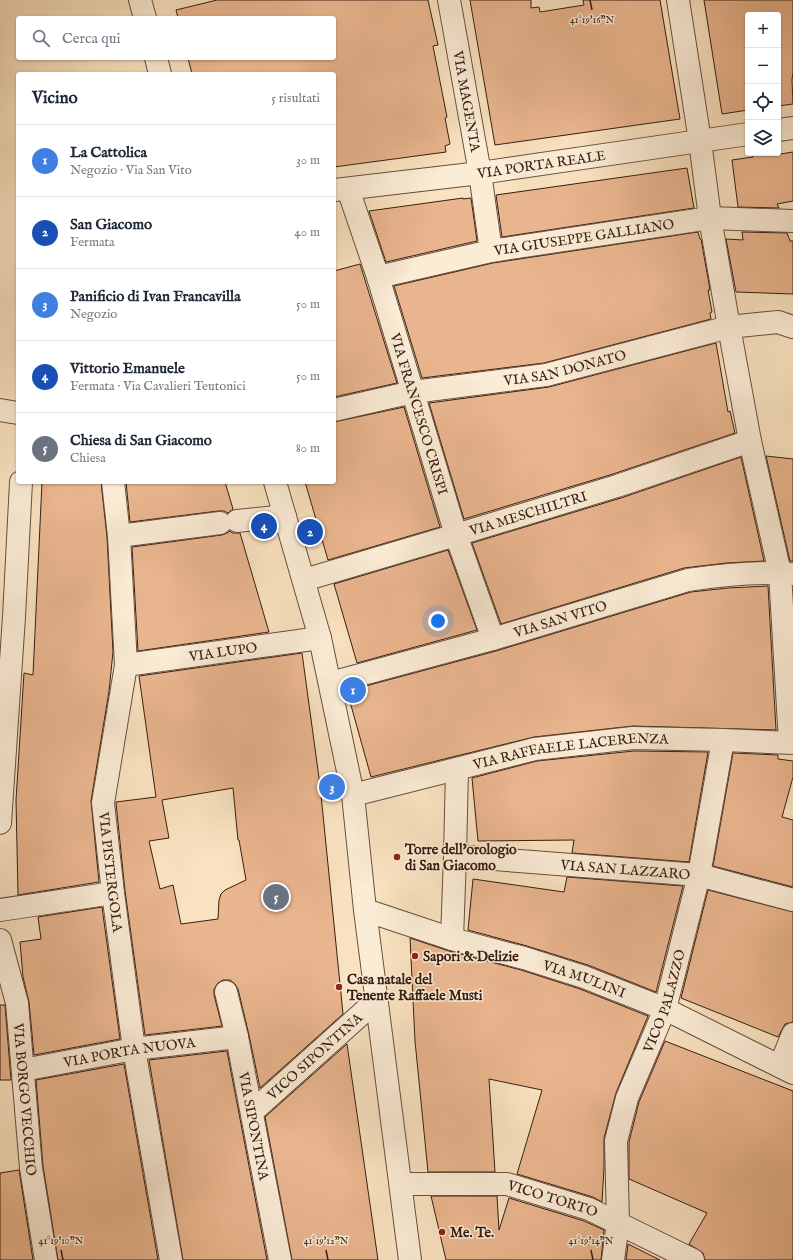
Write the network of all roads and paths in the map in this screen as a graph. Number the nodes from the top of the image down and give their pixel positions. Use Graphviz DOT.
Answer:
graph roads {
  1 [pos="140,0"];
  2 [pos="449,0"];
  3 [pos="678,0"];
  4 [pos="144,16"];
  5 [pos="156,60"];
  6 [pos="160,72"];
  7 [pos="793,128"];
  8 [pos="781,130"];
  9 [pos="745,134"];
  10 [pos="700,141"];
  11 [pos="480,173"];
  12 [pos="341,190"];
  13 [pos="710,218"];
  14 [pos="793,221"];
  15 [pos="491,251"];
  16 [pos="378,277"];
  17 [pos="729,326"];
  18 [pos="793,327"];
  19 [pos="413,392"];
  20 [pos="0,410"];
  21 [pos="336,410"];
  22 [pos="16,413"];
  23 [pos="750,441"];
  24 [pos="20,484"];
  25 [pos="112,484"];
  26 [pos="276,484"];
  27 [pos="285,516"];
  28 [pos="456,535"];
  29 [pos="119,536"];
  30 [pos="786,573"];
  31 [pos="304,580"];
  32 [pos="7,617"];
  33 [pos="320,638"];
  34 [pos="493,639"];
  35 [pos="126,665"];
  36 [pos="330,683"];
  37 [pos="723,740"];
  38 [pos="792,742"];
  39 [pos="457,770"];
  40 [pos="353,795"];
  41 [pos="0,823"];
  42 [pos="456,856"];
  43 [pos="699,876"];
  44 [pos="113,893"];
  45 [pos="793,900"];
  46 [pos="0,910"];
  47 [pos="366,910"];
  48 [pos="452,939"];
  49 [pos="0,940"];
  50 [pos="226,992"];
  51 [pos="377,1000"];
  52 [pos="665,1009"];
  53 [pos="793,1034"];
  54 [pos="237,1037"];
  55 [pos="134,1049"];
  56 [pos="23,1070"];
  57 [pos="786,1070"];
  58 [pos="252,1112"];
  59 [pos="401,1184"];
  60 [pos="618,1222"];
  61 [pos="46,1260"];
  62 [pos="171,1260"];
  63 [pos="280,1260"];
  64 [pos="410,1260"];
  65 [pos="613,1260"];
  66 [pos="692,1260"];
  1 -- 4 [label="street"];
  2 -- 11 [label="street, VIA MAGENTA"];
  3 -- 10 [label="street"];
  5 -- 6 [label="street"];
  7 -- 8 [label="street"];
  9 -- 10 [label="street, VIA PORTA REALE"];
  10 -- 11 [label="street, VIA PORTA REALE"];
  10 -- 13 [label="street"];
  11 -- 12 [label="street, VIA PORTA REALE"];
  11 -- 15 [label="street, VIA MAGENTA"];
  12 -- 16 [label="street, VIA FRANCESCO CRISPI"];
  13 -- 14 [label="street, VIA GIUSEPPE GALLIANO"];
  13 -- 15 [label="street, VIA GIUSEPPE GALLIANO"];
  13 -- 17 [label="street"];
  15 -- 16 [label="street, VIA GIUSEPPE GALLIANO"];
  16 -- 19 [label="street, VIA FRANCESCO CRISPI"];
  17 -- 18 [label="street, VIA SAN DONATO"];
  17 -- 19 [label="street, VIA SAN DONATO"];
  17 -- 23 [label="street"];
  19 -- 21 [label="street, VIA SAN DONATO"];
  19 -- 28 [label="street, VIA FRANCESCO CRISPI"];
  20 -- 22 [label="street"];
  23 -- 28 [label="street, VIA MESCHILTRI"];
  23 -- 30 [label="street"];
  24 -- 32 [label="street"];
  25 -- 29 [label="street, VIA PISTERGOLA"];
  26 -- 27 [label="street"];
  27 -- 29 [label="street"];
  27 -- 31 [label="street"];
  28 -- 31 [label="street, VIA MESCHILTRI"];
  28 -- 34 [label="street, VIA FRANCESCO CRISPI"];
  29 -- 35 [label="street, VIA PISTERGOLA"];
  30 -- 34 [label="street, VIA SAN VITO"];
  30 -- 38 [label="street"];
  31 -- 33 [label="street"];
  32 -- 41 [label="street"];
  33 -- 35 [label="street, VIA LUPO"];
  33 -- 36 [label="street"];
  34 -- 36 [label="street, VIA SAN VITO"];
  35 -- 44 [label="street, VIA PISTERGOLA"];
  36 -- 40 [label="street"];
  37 -- 38 [label="street, VIA RAFFAELE LACERENZA"];
  37 -- 39 [label="street, VIA RAFFAELE LACERENZA"];
  37 -- 43 [label="street, VICO PALAZZO"];
  39 -- 40 [label="street, VIA RAFFAELE LACERENZA"];
  39 -- 42 [label="street"];
  40 -- 47 [label="street"];
  42 -- 43 [label="street, VIA SAN LAZZARO"];
  42 -- 48 [label="street"];
  43 -- 45 [label="street, VIA SAN LAZZARO"];
  43 -- 52 [label="street, VICO PALAZZO"];
  44 -- 46 [label="street"];
  44 -- 55 [label="street, VIA PISTERGOLA"];
  47 -- 48 [label="street, VIA MULINI"];
  47 -- 51 [label="street"];
  48 -- 52 [label="street, VIA MULINI"];
  49 -- 56 [label="street, VIA BORGO VECCHIO"];
  50 -- 54 [label="street, VIA SIPONTINA"];
  51 -- 58 [label="street, VICO SIPONTINA"];
  51 -- 59 [label="street"];
  52 -- 57 [label="street, VIA MULINI"];
  52 -- 60 [label="street, VICO PALAZZO"];
  53 -- 57 [label="street"];
  54 -- 55 [label="street, VIA PORTA NUOVA"];
  54 -- 58 [label="street, VIA SIPONTINA"];
  55 -- 56 [label="street, VIA PORTA NUOVA"];
  55 -- 62 [label="street, VIA PISTERGOLA"];
  56 -- 61 [label="street, VIA BORGO VECCHIO"];
  58 -- 63 [label="street, VIA SIPONTINA"];
  59 -- 60 [label="street, VICO TORTO"];
  59 -- 64 [label="street"];
  60 -- 65 [label="street, VICO PALAZZO"];
  60 -- 66 [label="street, VICO TORTO"];
}
